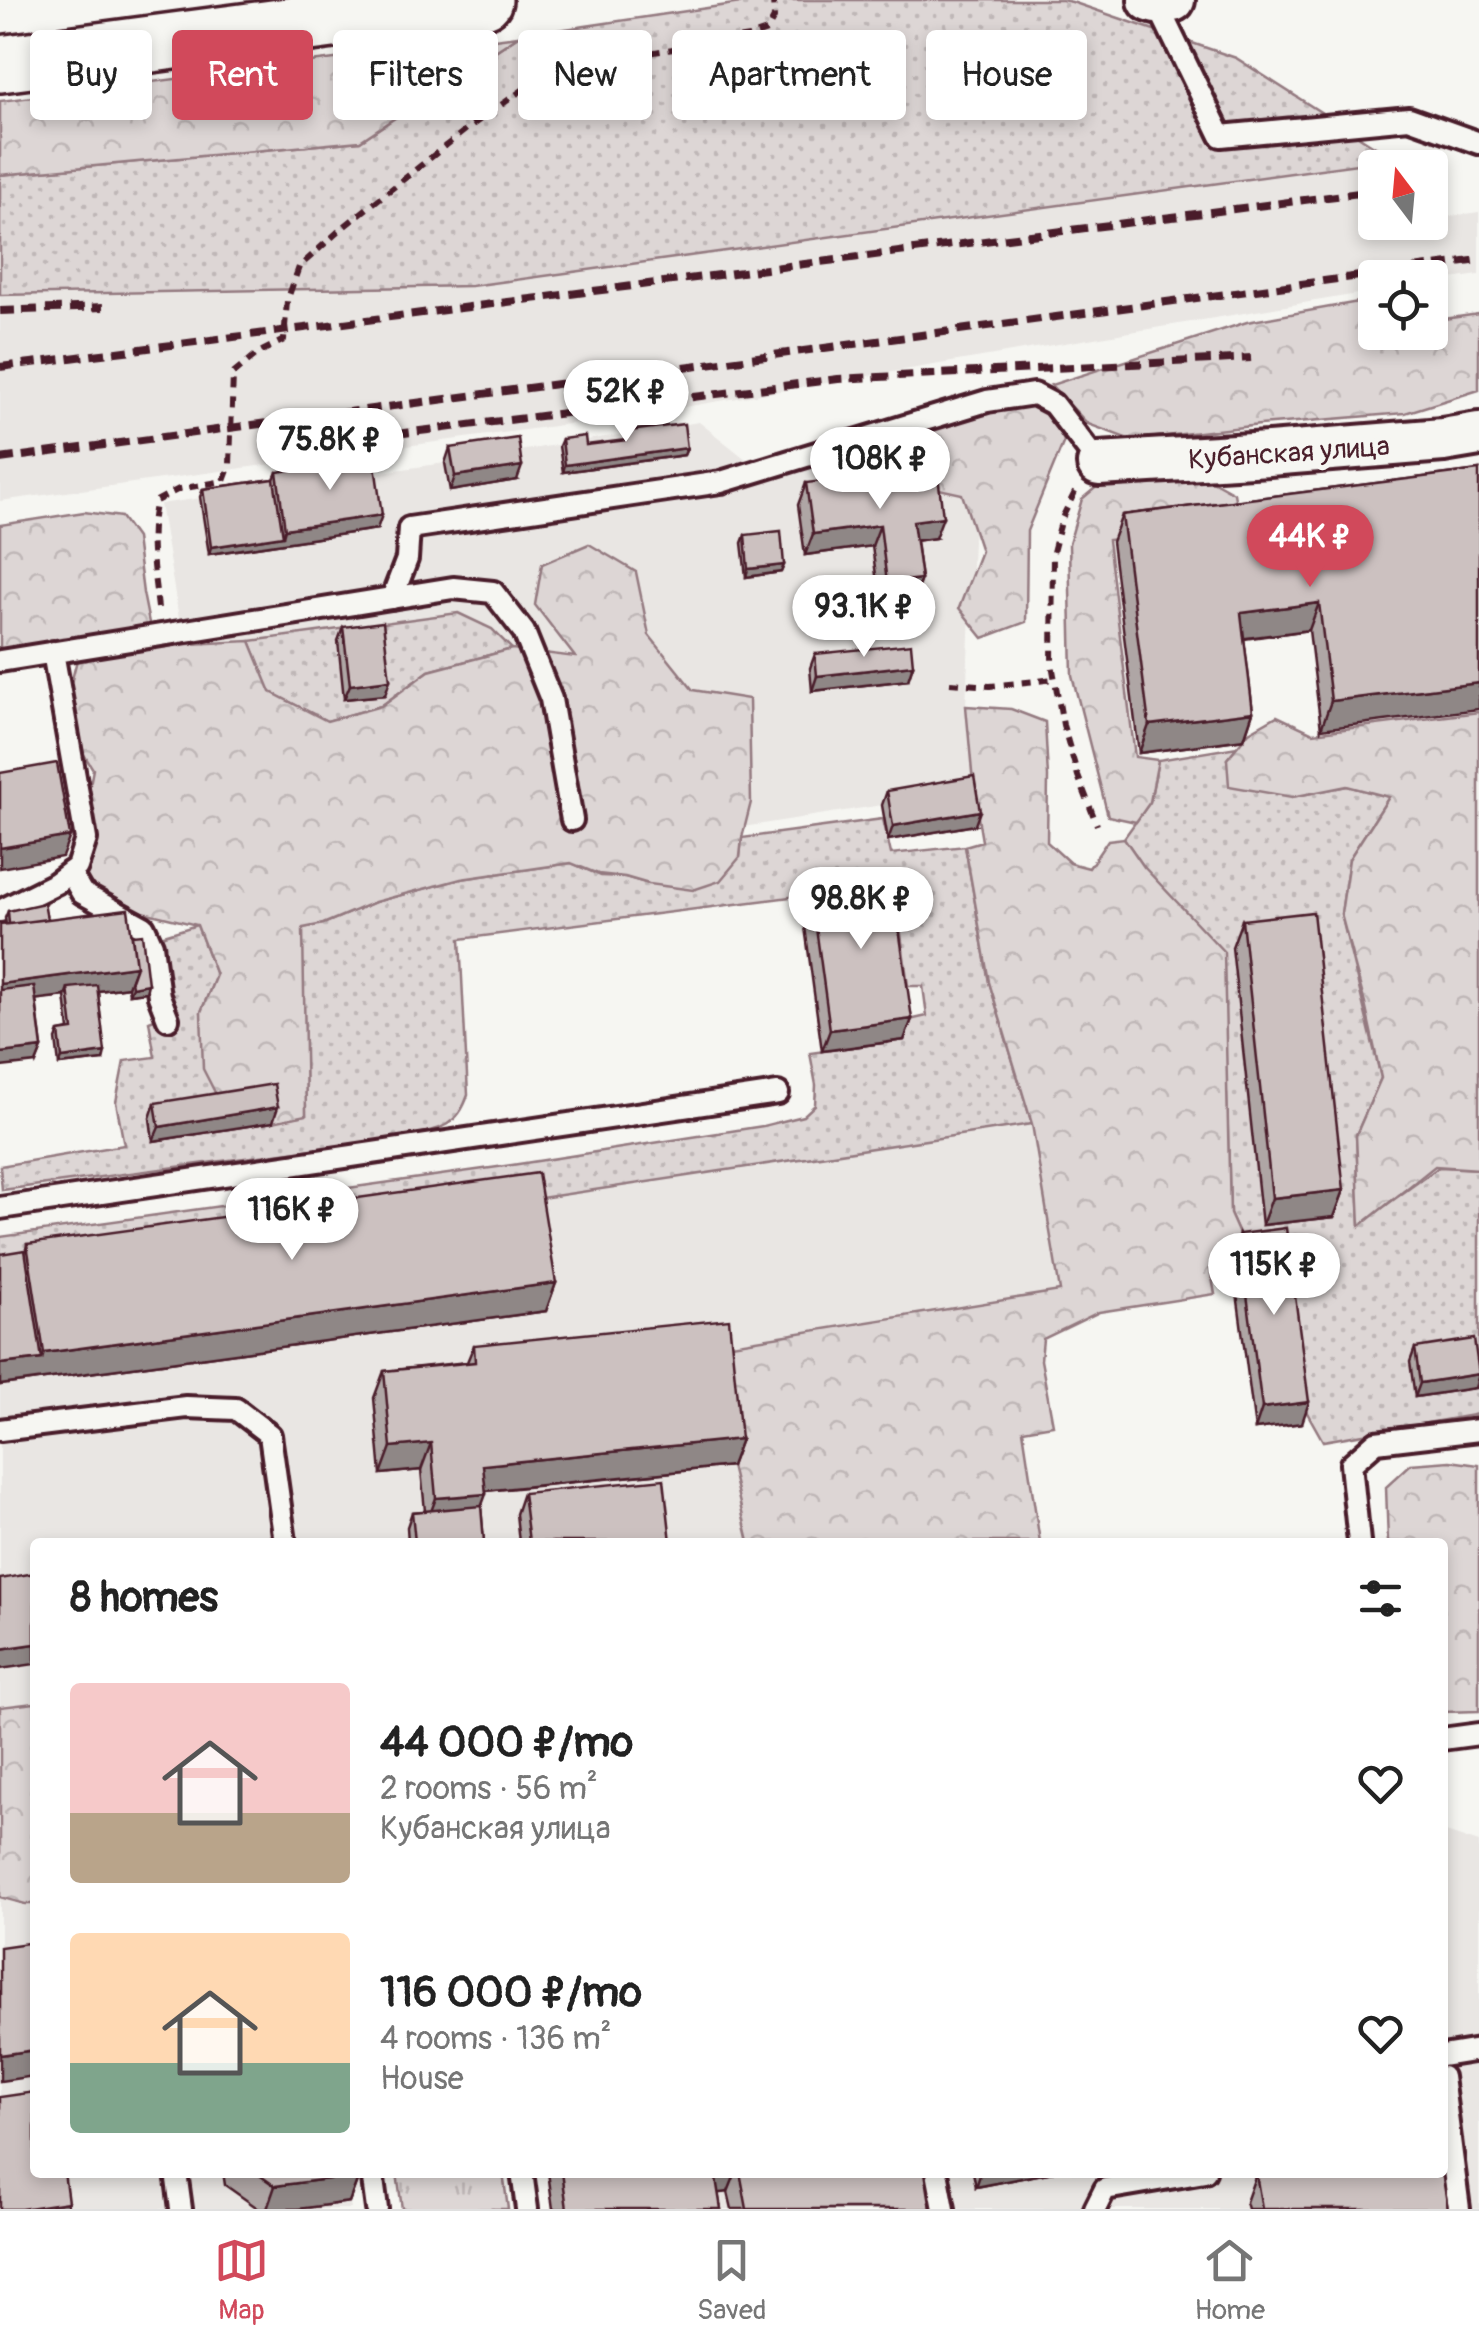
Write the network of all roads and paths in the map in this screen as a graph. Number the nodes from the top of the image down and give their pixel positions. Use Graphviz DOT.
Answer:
graph roads {
  1 [pos="484,0"];
  2 [pos="772,0"];
  3 [pos="1159,1"];
  4 [pos="0,64"];
  5 [pos="1479,143"];
  6 [pos="1479,434"];
  7 [pos="1098,464"];
  8 [pos="392,598"];
  9 [pos="161,634"];
  10 [pos="53,652"];
  11 [pos="0,661"];
  12 [pos="1054,679"];
  13 [pos="950,683"];
  14 [pos="572,820"];
  15 [pos="1096,825"];
  16 [pos="70,872"];
  17 [pos="0,912"];
  18 [pos="168,1019"];
  19 [pos="778,1093"];
  20 [pos="0,1208"];
  21 [pos="0,1430"];
  22 [pos="1479,1430"];
  23 [pos="284,1538"];
  24 [pos="1359,1538"];
  25 [pos="1479,1734"];
  26 [pos="1448,1738"];
  27 [pos="1479,2050"];
  28 [pos="1448,2055"];
  29 [pos="1448,2143"];
  30 [pos="177,2178"];
  31 [pos="373,2178"];
  32 [pos="523,2178"];
  33 [pos="938,2178"];
  34 [pos="1170,2178"];
  35 [pos="181,2209"];
  36 [pos="377,2209"];
  37 [pos="527,2209"];
  38 [pos="944,2209"];
  39 [pos="1095,2209"];
  40 [pos="1460,2209"];
  1 -- 4 [label="main road"];
  2 -- 9 [label="path"];
  3 -- 5 [label="lane"];
  6 -- 7 [label="street, Кубанская улица"];
  7 -- 8 [label="lane"];
  7 -- 12 [label="path"];
  8 -- 9 [label="lane"];
  8 -- 14 [label="lane"];
  9 -- 10 [label="lane"];
  10 -- 11 [label="lane"];
  10 -- 16 [label="lane"];
  12 -- 13 [label="path"];
  12 -- 15 [label="path"];
  16 -- 17 [label="lane"];
  16 -- 18 [label="lane"];
  19 -- 20 [label="lane"];
  21 -- 23 [label="lane"];
  22 -- 24 [label="lane"];
  25 -- 26 [label="lane"];
  27 -- 28 [label="lane"];
  29 -- 40 [label="lane"];
  30 -- 35 [label="lane"];
  31 -- 36 [label="lane"];
  32 -- 37 [label="lane"];
  33 -- 38 [label="lane"];
  34 -- 39 [label="lane"];
}
